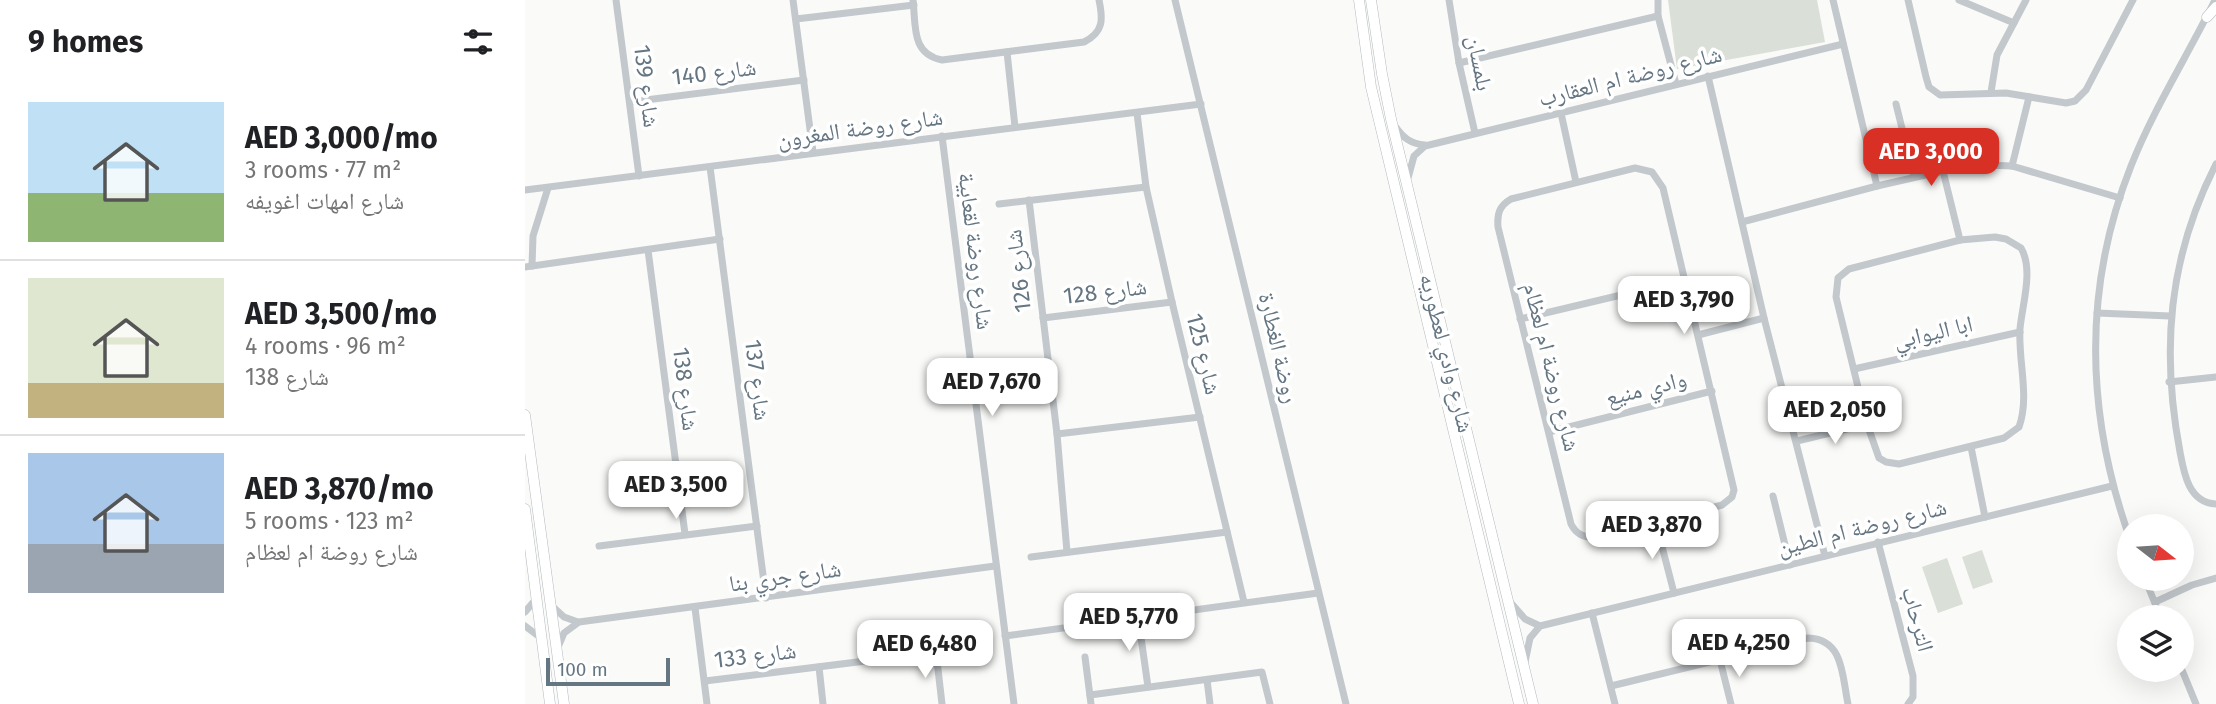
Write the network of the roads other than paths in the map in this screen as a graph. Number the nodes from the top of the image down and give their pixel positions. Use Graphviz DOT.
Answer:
graph roads {
  1 [pos="617,0"];
  2 [pos="793,0"];
  3 [pos="1099,0"];
  4 [pos="1175,0"];
  5 [pos="1359,0"];
  6 [pos="1371,0"];
  7 [pos="1449,0"];
  8 [pos="1658,0"];
  9 [pos="1833,0"];
  10 [pos="1908,0"];
  11 [pos="1959,0"];
  12 [pos="2026,0"];
  13 [pos="2133,0"];
  14 [pos="2215,0"];
  15 [pos="913,2"];
  16 [pos="2216,6"];
  17 [pos="1658,16"];
  18 [pos="2207,17"];
  19 [pos="796,19"];
  20 [pos="2014,23"];
  21 [pos="1843,44"];
  22 [pos="1007,52"];
  23 [pos="1459,63"];
  24 [pos="1708,76"];
  25 [pos="804,80"];
  26 [pos="1676,84"];
  27 [pos="1991,92"];
  28 [pos="2029,97"];
  29 [pos="630,102"];
  30 [pos="1201,104"];
  31 [pos="1896,104"];
  32 [pos="1137,113"];
  33 [pos="1561,113"];
  34 [pos="1391,119"];
  35 [pos="1015,127"];
  36 [pos="1475,133"];
  37 [pos="942,136"];
  38 [pos="1425,146"];
  39 [pos="813,152"];
  40 [pos="2216,164"];
  41 [pos="2011,166"];
  42 [pos="710,167"];
  43 [pos="1943,171"];
  44 [pos="639,176"];
  45 [pos="1914,177"];
  46 [pos="1576,181"];
  47 [pos="1877,186"];
  48 [pos="1146,187"];
  49 [pos="548,188"];
  50 [pos="1407,188"];
  51 [pos="525,190"];
  52 [pos="2120,198"];
  53 [pos="1029,201"];
  54 [pos="999,204"];
  55 [pos="1742,222"];
  56 [pos="720,239"];
  57 [pos="1960,240"];
  58 [pos="648,250"];
  59 [pos="529,267"];
  60 [pos="1684,280"];
  61 [pos="1172,302"];
  62 [pos="2097,313"];
  63 [pos="2170,316"];
  64 [pos="1043,318"];
  65 [pos="1764,318"];
  66 [pos="1520,319"];
  67 [pos="2020,332"];
  68 [pos="1698,335"];
  69 [pos="1854,369"];
  70 [pos="2216,377"];
  71 [pos="1050,378"];
  72 [pos="2169,382"];
  73 [pos="974,387"];
  74 [pos="1712,391"];
  75 [pos="525,415"];
  76 [pos="1200,417"];
  77 [pos="1867,424"];
  78 [pos="1549,432"];
  79 [pos="1057,434"];
  80 [pos="1797,441"];
  81 [pos="1971,447"];
  82 [pos="2112,486"];
  83 [pos="1773,496"];
  84 [pos="2216,503"];
  85 [pos="525,509"];
  86 [pos="2122,514"];
  87 [pos="1985,517"];
  88 [pos="1656,523"];
  89 [pos="757,526"];
  90 [pos="1227,532"];
  91 [pos="685,534"];
  92 [pos="1878,542"];
  93 [pos="599,546"];
  94 [pos="1067,552"];
  95 [pos="1825,556"];
  96 [pos="1031,557"];
  97 [pos="1790,565"];
  98 [pos="995,566"];
  99 [pos="2216,578"];
  100 [pos="2151,592"];
  101 [pos="1318,593"];
  102 [pos="1674,593"];
  103 [pos="1507,597"];
  104 [pos="537,598"];
  105 [pos="766,598"];
  106 [pos="1244,602"];
  107 [pos="2155,602"];
  108 [pos="2156,605"];
  109 [pos="552,606"];
  110 [pos="695,608"];
  111 [pos="525,612"];
  112 [pos="1592,613"];
  113 [pos="1138,616"];
  114 [pos="579,622"];
  115 [pos="525,626"];
  116 [pos="1540,626"];
  117 [pos="1005,636"];
  118 [pos="541,638"];
  119 [pos="978,647"];
  120 [pos="557,651"];
  121 [pos="936,652"];
  122 [pos="1085,657"];
  123 [pos="1720,660"];
  124 [pos="819,667"];
  125 [pos="1525,670"];
  126 [pos="1207,680"];
  127 [pos="705,681"];
  128 [pos="2187,682"];
  129 [pos="1611,686"];
  130 [pos="1148,687"];
  131 [pos="1090,700"];
  132 [pos="550,704"];
  133 [pos="564,704"];
  134 [pos="707,704"];
  135 [pos="823,704"];
  136 [pos="942,704"];
  137 [pos="1014,704"];
  138 [pos="1210,704"];
  139 [pos="1270,704"];
  140 [pos="1346,704"];
  141 [pos="1519,704"];
  142 [pos="1533,704"];
  143 [pos="1615,704"];
  144 [pos="1731,704"];
  145 [pos="1848,704"];
  146 [pos="1908,704"];
  147 [pos="2196,704"];
  1 -- 29 [label="street, شارع 139"];
  2 -- 19 [label="street"];
  3 -- 22 [label="street"];
  4 -- 30 [label="street, روضة الغطارة"];
  5 -- 141 [label="street, شارع وادي لعطوريه"];
  6 -- 34 [label="street, شارع وادي لعطوريه"];
  7 -- 23 [label="street, بلمسان"];
  8 -- 17 [label="street"];
  9 -- 21 [label="street"];
  10 -- 27 [label="street"];
  11 -- 20 [label="street"];
  12 -- 20 [label="street"];
  13 -- 28 [label="street"];
  14 -- 18 [label="street"];
  15 -- 19 [label="street"];
  15 -- 22 [label="street"];
  16 -- 18 [label="street"];
  17 -- 23 [label="street"];
  17 -- 26 [label="street"];
  18 -- 52 [label="street"];
  19 -- 25 [label="street"];
  20 -- 27 [label="street"];
  21 -- 24 [label="street, شارع روضة ام العقارب"];
  21 -- 47 [label="street"];
  22 -- 35 [label="street"];
  23 -- 36 [label="street, بلمسان"];
  24 -- 26 [label="street, شارع روضة ام العقارب"];
  24 -- 55 [label="street"];
  25 -- 29 [label="street, شارع 140"];
  25 -- 39 [label="street"];
  26 -- 33 [label="street, شارع روضة ام العقارب"];
  27 -- 28 [label="street"];
  28 -- 41 [label="street"];
  29 -- 44 [label="street, شارع 139"];
  30 -- 32 [label="street, شارع روضة المغرون"];
  30 -- 101 [label="street, روضة الغطارة"];
  31 -- 45 [label="street"];
  32 -- 35 [label="street, شارع روضة المغرون"];
  32 -- 48 [label="street, شارع 125"];
  33 -- 36 [label="street, شارع روضة ام العقارب"];
  33 -- 46 [label="street"];
  34 -- 38 [label="street"];
  34 -- 50 [label="street, شارع وادي لعطوريه"];
  35 -- 37 [label="street, شارع روضة المغرون"];
  36 -- 38 [label="street, شارع روضة ام العقارب"];
  37 -- 39 [label="street, شارع روضة المغرون"];
  37 -- 73 [label="street, شارع روضة لقعابية"];
  38 -- 50 [label="street"];
  39 -- 42 [label="street, شارع روضة المغرون"];
  40 -- 63 [label="street"];
  41 -- 43 [label="street"];
  41 -- 52 [label="street"];
  42 -- 44 [label="street, شارع روضة المغرون"];
  42 -- 56 [label="street, شارع 137"];
  43 -- 45 [label="street"];
  43 -- 57 [label="street"];
  44 -- 49 [label="street, شارع روضة المغرون"];
  45 -- 47 [label="street"];
  46 -- 60 [label="street, شارع روضة ام لعظام"];
  46 -- 66 [label="street, شارع روضة ام لعظام"];
  47 -- 55 [label="street"];
  48 -- 53 [label="street, شارع 126"];
  48 -- 61 [label="street, شارع 125"];
  49 -- 51 [label="street, شارع روضة المغرون"];
  49 -- 59 [label="street"];
  50 -- 103 [label="street, شارع وادي لعطوريه"];
  52 -- 62 [label="street"];
  53 -- 54 [label="street, شارع 126"];
  53 -- 64 [label="street, شارع 126"];
  55 -- 65 [label="street"];
  56 -- 58 [label="street"];
  56 -- 89 [label="street, شارع 137"];
  57 -- 67 [label="street"];
  57 -- 69 [label="street"];
  58 -- 59 [label="street"];
  58 -- 91 [label="street, شارع 138"];
  60 -- 66 [label="street"];
  60 -- 68 [label="street, شارع روضة ام لعظام"];
  61 -- 64 [label="street, شارع 128"];
  61 -- 76 [label="street, شارع 125"];
  62 -- 63 [label="street"];
  62 -- 82 [label="street"];
  63 -- 72 [label="street"];
  64 -- 71 [label="street, شارع 126"];
  65 -- 68 [label="street"];
  65 -- 80 [label="street"];
  66 -- 78 [label="street, شارع روضة ام لعظام"];
  67 -- 69 [label="street, ابا اليوابي"];
  67 -- 81 [label="street"];
  68 -- 74 [label="street, شارع روضة ام لعظام"];
  69 -- 77 [label="street"];
  70 -- 72 [label="street"];
  71 -- 73 [label="street"];
  71 -- 79 [label="street, شارع 126"];
  72 -- 84 [label="street"];
  73 -- 98 [label="street, شارع روضة لقعابية"];
  74 -- 78 [label="street, وادي منيع"];
  74 -- 88 [label="street, شارع روضة ام لعظام"];
  75 -- 109 [label="street"];
  76 -- 79 [label="street"];
  76 -- 90 [label="street, شارع 125"];
  77 -- 80 [label="street"];
  77 -- 81 [label="street"];
  78 -- 88 [label="street, شارع روضة ام لعظام"];
  79 -- 94 [label="street, شارع 126"];
  80 -- 95 [label="street"];
  81 -- 87 [label="street"];
  82 -- 86 [label="street"];
  82 -- 87 [label="street, شارع روضة ام الطين"];
  83 -- 97 [label="street"];
  85 -- 104 [label="street"];
  87 -- 92 [label="street, شارع روضة ام الطين"];
  88 -- 102 [label="street"];
  89 -- 91 [label="street"];
  89 -- 105 [label="street, شارع 137"];
  90 -- 94 [label="street"];
  90 -- 106 [label="street, شارع 125"];
  91 -- 93 [label="street"];
  92 -- 95 [label="street, شارع روضة ام الطين"];
  92 -- 146 [label="street, الترحاب"];
  94 -- 96 [label="street"];
  95 -- 97 [label="street, شارع روضة ام الطين"];
  97 -- 102 [label="street, شارع روضة ام الطين"];
  98 -- 105 [label="street, شارع جري بنا"];
  98 -- 117 [label="street, شارع روضة لقعابية"];
  99 -- 107 [label="street"];
  100 -- 107 [label="street"];
  101 -- 106 [label="street"];
  101 -- 140 [label="street, روضة الغطارة"];
  102 -- 112 [label="street, شارع روضة ام الطين"];
  103 -- 116 [label="street"];
  103 -- 125 [label="street, شارع وادي لعطوريه"];
  104 -- 111 [label="street"];
  104 -- 118 [label="street"];
  105 -- 110 [label="street, شارع جري بنا"];
  106 -- 113 [label="street"];
  107 -- 108 [label="street"];
  109 -- 114 [label="street"];
  109 -- 120 [label="street"];
  110 -- 114 [label="street, شارع جري بنا"];
  110 -- 127 [label="street"];
  112 -- 116 [label="street, شارع روضة ام الطين"];
  112 -- 129 [label="street"];
  113 -- 117 [label="street"];
  113 -- 130 [label="street"];
  114 -- 120 [label="street"];
  115 -- 118 [label="street"];
  116 -- 125 [label="street"];
  117 -- 137 [label="street, شارع روضة لقعابية"];
  118 -- 132 [label="street"];
  119 -- 121 [label="street, شارع 133"];
  120 -- 133 [label="street"];
  121 -- 124 [label="street, شارع 133"];
  121 -- 136 [label="street"];
  122 -- 131 [label="street"];
  123 -- 129 [label="street"];
  123 -- 144 [label="street"];
  123 -- 145 [label="street"];
  124 -- 127 [label="street, شارع 133"];
  124 -- 135 [label="street"];
  125 -- 142 [label="street, شارع وادي لعطوريه"];
  126 -- 130 [label="street"];
  126 -- 138 [label="street"];
  126 -- 139 [label="street"];
  127 -- 134 [label="street"];
  128 -- 147 [label="street"];
  129 -- 143 [label="street"];
  130 -- 131 [label="street"];
}
